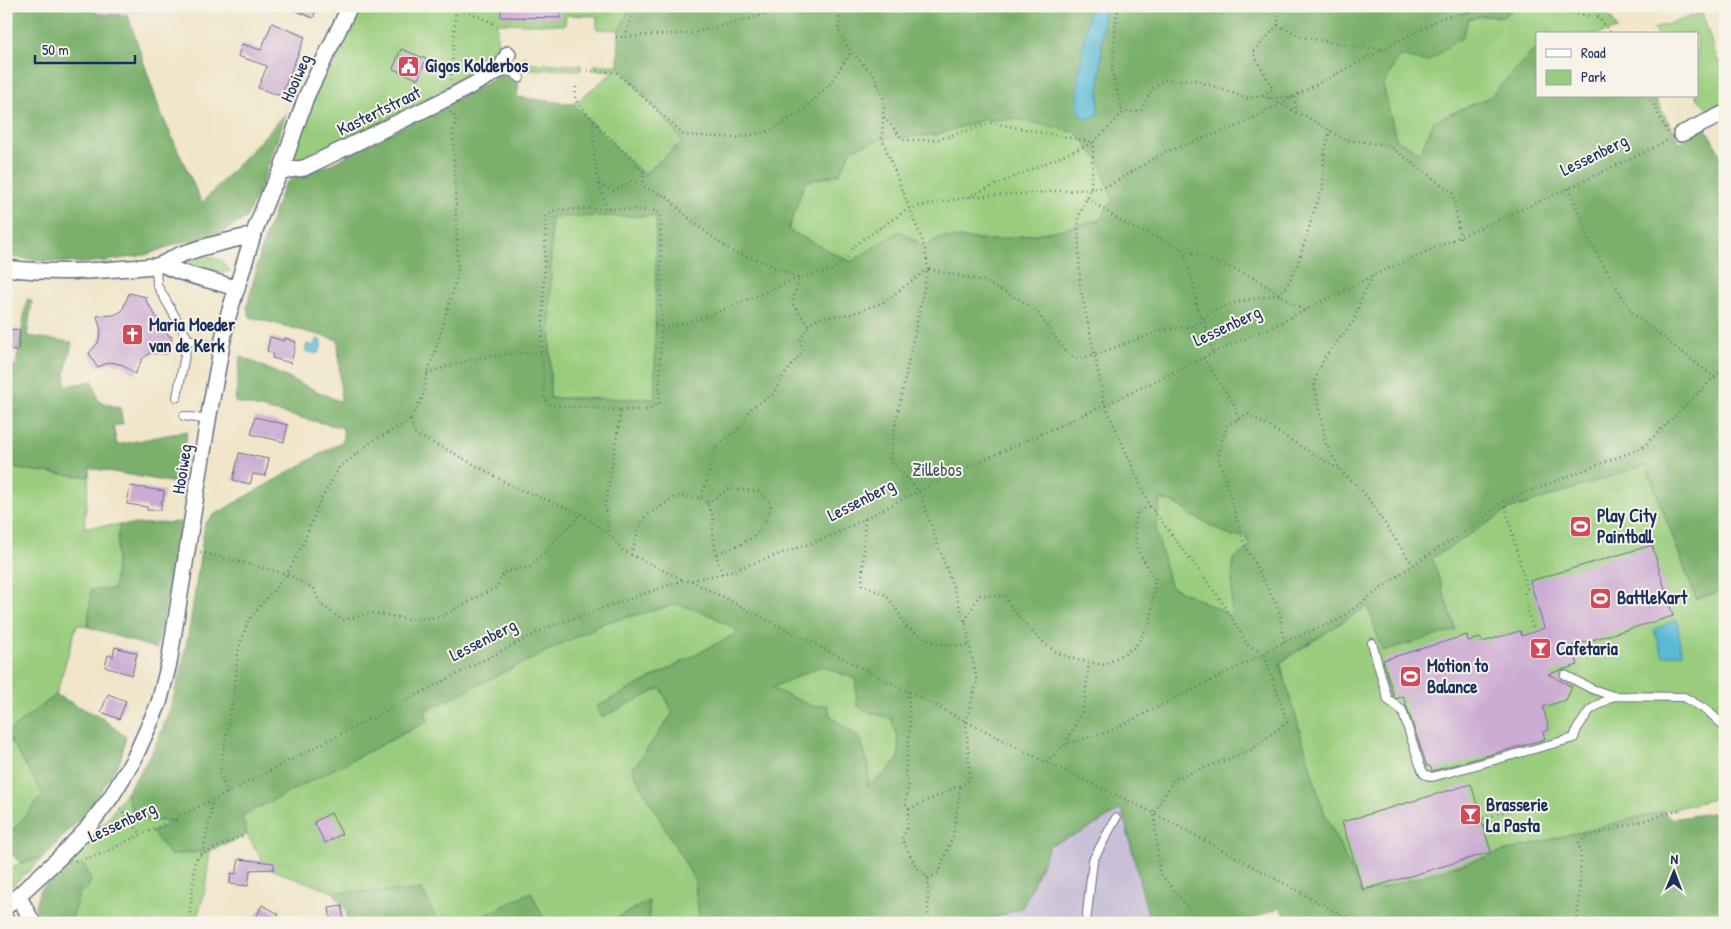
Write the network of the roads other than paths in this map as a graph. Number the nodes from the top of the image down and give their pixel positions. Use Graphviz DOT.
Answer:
graph roads {
  1 [pos="350,6"];
  2 [pos="508,54"];
  3 [pos="500,70"];
  4 [pos="520,78"];
  5 [pos="1725,114"];
  6 [pos="1676,137"];
  7 [pos="281,171"];
  8 [pos="253,235"];
  9 [pos="160,265"];
  10 [pos="6,268"];
  11 [pos="237,288"];
  12 [pos="188,339"];
  13 [pos="222,349"];
  14 [pos="177,397"];
  15 [pos="184,416"];
  16 [pos="208,420"];
  17 [pos="1372,643"];
  18 [pos="1565,675"];
  19 [pos="1613,696"];
  20 [pos="1725,727"];
  21 [pos="1116,818"];
  22 [pos="19,897"];
  23 [pos="6,907"];
  24 [pos="33,923"];
  25 [pos="1086,923"];
  1 -- 7 [label="street, Hooiweg"];
  2 -- 3 [label="street"];
  3 -- 4 [label="lane"];
  3 -- 7 [label="street, Kastertstraat"];
  5 -- 6 [label="street"];
  7 -- 8 [label="street, Hooiweg"];
  8 -- 9 [label="street"];
  8 -- 11 [label="street, Hooiweg"];
  9 -- 10 [label="street"];
  9 -- 11 [label="street"];
  9 -- 12 [label="lane"];
  11 -- 13 [label="street, Hooiweg"];
  12 -- 13 [label="lane"];
  12 -- 14 [label="lane"];
  13 -- 16 [label="street, Hooiweg"];
  15 -- 16 [label="lane"];
  16 -- 22 [label="street, Hooiweg"];
  17 -- 19 [label="lane"];
  18 -- 19 [label="lane"];
  19 -- 20 [label="lane"];
  21 -- 25 [label="lane"];
  22 -- 23 [label="street, Hooiweg"];
  22 -- 24 [label="street"];
}
